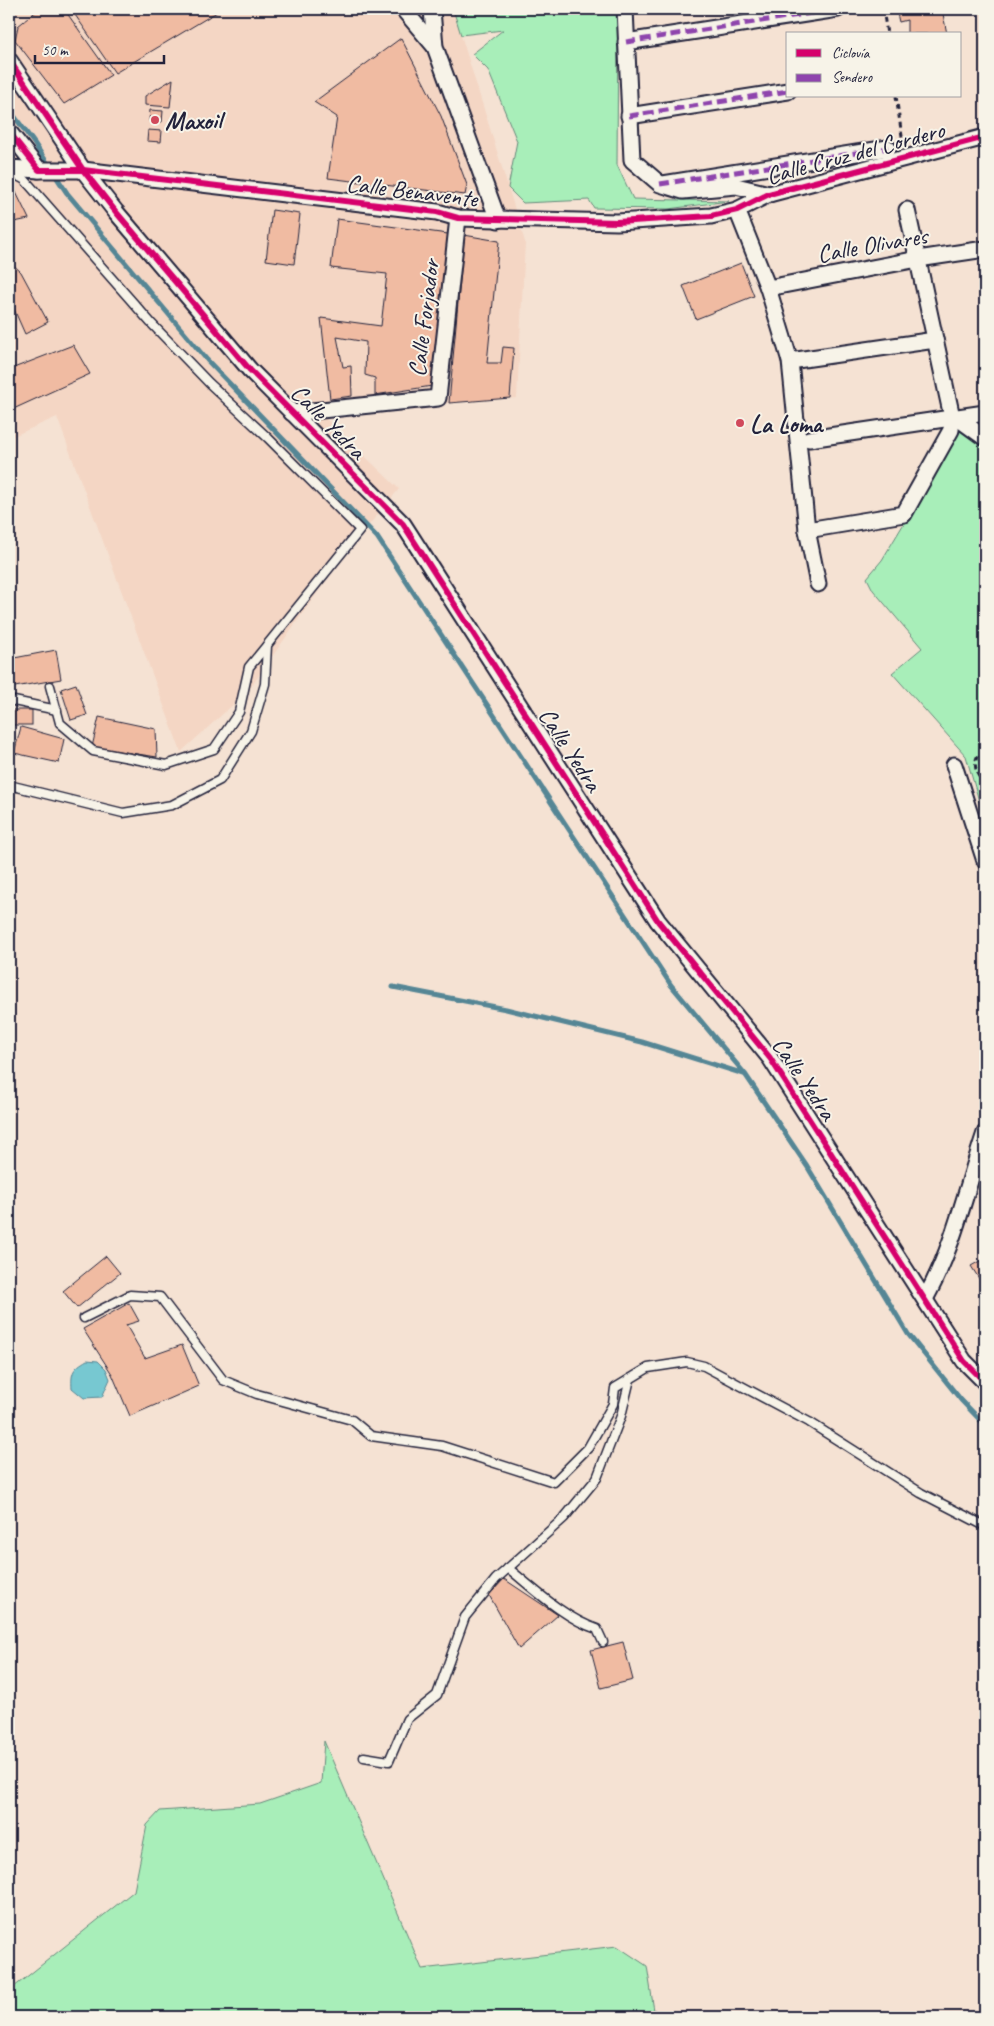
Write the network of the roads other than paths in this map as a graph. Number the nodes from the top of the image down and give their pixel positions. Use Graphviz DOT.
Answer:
graph roads {
  1 [pos="403,9"];
  2 [pos="432,9"];
  3 [pos="625,9"];
  4 [pos="838,9"];
  5 [pos="626,42"];
  6 [pos="435,47"];
  7 [pos="9,60"];
  8 [pos="786,91"];
  9 [pos="629,116"];
  10 [pos="9,132"];
  11 [pos="985,137"];
  12 [pos="888,148"];
  13 [pos="9,169"];
  14 [pos="39,170"];
  15 [pos="83,170"];
  16 [pos="660,184"];
  17 [pos="769,194"];
  18 [pos="737,210"];
  19 [pos="907,210"];
  20 [pos="458,218"];
  21 [pos="498,220"];
  22 [pos="985,249"];
  23 [pos="918,259"];
  24 [pos="768,288"];
  25 [pos="935,340"];
  26 [pos="790,361"];
  27 [pos="292,413"];
  28 [pos="985,413"];
  29 [pos="954,417"];
  30 [pos="985,438"];
  31 [pos="810,440"];
  32 [pos="807,530"];
  33 [pos="818,584"];
  34 [pos="267,645"];
  35 [pos="50,686"];
  36 [pos="9,700"];
  37 [pos="57,710"];
  38 [pos="954,765"];
  39 [pos="9,792"];
  40 [pos="985,861"];
  41 [pos="985,1133"];
  42 [pos="981,1164"];
  43 [pos="925,1299"];
  44 [pos="84,1318"];
  45 [pos="630,1379"];
  46 [pos="985,1382"];
  47 [pos="985,1526"];
  48 [pos="508,1568"];
  49 [pos="603,1642"];
  50 [pos="364,1757"];
  1 -- 6 [label="street"];
  2 -- 6 [label="street"];
  3 -- 5 [label="street"];
  4 -- 5 [label="street"];
  5 -- 9 [label="street"];
  6 -- 21 [label="street"];
  7 -- 15 [label="street, Calle Yedra"];
  8 -- 9 [label="street"];
  9 -- 16 [label="street"];
  10 -- 14 [label="street"];
  11 -- 17 [label="street, Calle Cruz del Cordero"];
  12 -- 16 [label="street"];
  13 -- 14 [label="street, Calle Benavente"];
  13 -- 34 [label="lane"];
  14 -- 15 [label="street, Calle Benavente"];
  15 -- 20 [label="street, Calle Benavente"];
  15 -- 27 [label="street, Calle Yedra"];
  16 -- 17 [label="street"];
  17 -- 18 [label="street, Calle Cruz del Cordero"];
  18 -- 21 [label="street, Calle Benavente"];
  18 -- 24 [label="street"];
  19 -- 23 [label="street"];
  20 -- 21 [label="street, Calle Benavente"];
  20 -- 27 [label="street, Calle Forjador"];
  22 -- 23 [label="street, Calle Olivares"];
  23 -- 24 [label="street, Calle Olivares"];
  23 -- 25 [label="street"];
  24 -- 26 [label="street"];
  25 -- 26 [label="street"];
  25 -- 29 [label="street"];
  26 -- 32 [label="street"];
  27 -- 43 [label="street, Calle Yedra"];
  28 -- 29 [label="street"];
  29 -- 30 [label="street"];
  29 -- 31 [label="street"];
  29 -- 32 [label="street"];
  32 -- 33 [label="street"];
  34 -- 37 [label="lane"];
  34 -- 39 [label="lane"];
  35 -- 37 [label="lane"];
  36 -- 37 [label="lane"];
  38 -- 40 [label="street"];
  41 -- 42 [label="street"];
  42 -- 43 [label="street"];
  43 -- 46 [label="street, Calle Yedra"];
  44 -- 45 [label="lane"];
  45 -- 47 [label="lane"];
  45 -- 48 [label="lane"];
  48 -- 49 [label="lane"];
  48 -- 50 [label="lane"];
}
